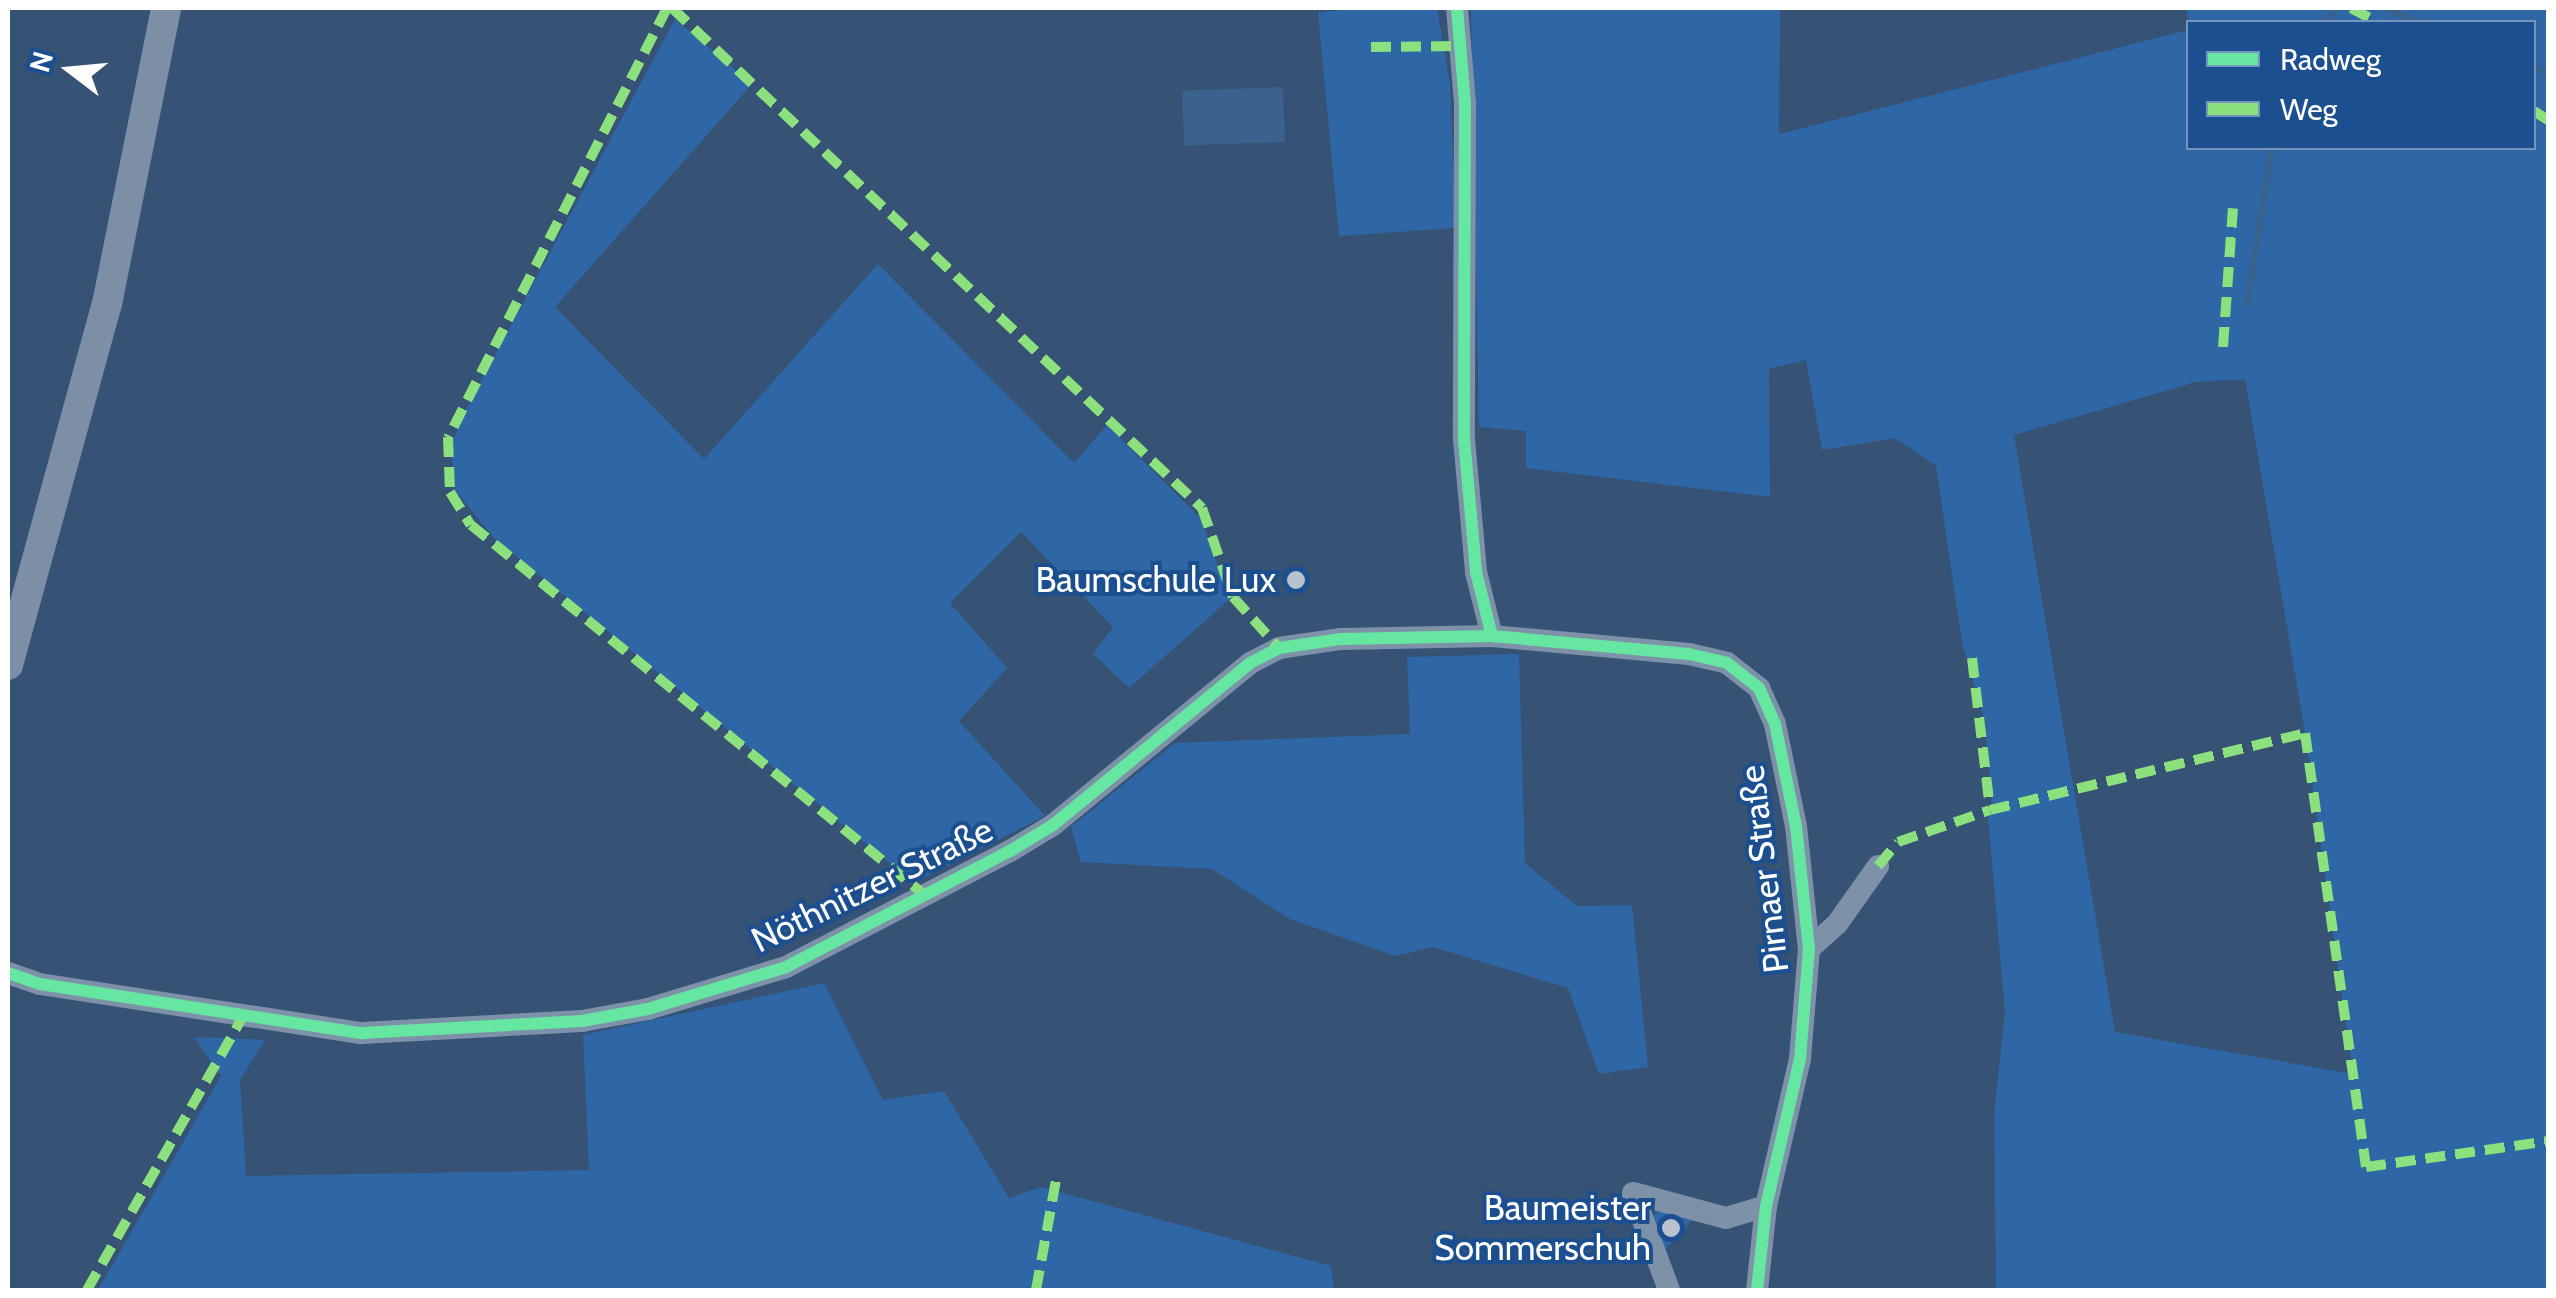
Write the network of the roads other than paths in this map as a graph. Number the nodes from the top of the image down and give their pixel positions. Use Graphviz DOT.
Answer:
graph roads {
  1 [pos="166,8"];
  2 [pos="1456,8"];
  3 [pos="1492,636"];
  4 [pos="8,665"];
  5 [pos="1878,866"];
  6 [pos="1809,948"];
  7 [pos="8,973"];
  8 [pos="8,984"];
  9 [pos="40,984"];
  10 [pos="1766,1206"];
  11 [pos="1669,1290"];
  12 [pos="1757,1290"];
  1 -- 4 [label="main road"];
  2 -- 3 [label="street"];
  3 -- 6 [label="street, Pirnaer Straße"];
  3 -- 9 [label="street, Nöthnitzer Straße"];
  5 -- 6 [label="street"];
  6 -- 10 [label="street, Pirnaer Straße"];
  7 -- 9 [label="street, Nöthnitzer Straße"];
  8 -- 9 [label="street, Nöthnitzer Straße"];
  10 -- 11 [label="street"];
  10 -- 12 [label="street, Pirnaer Straße"];
}
